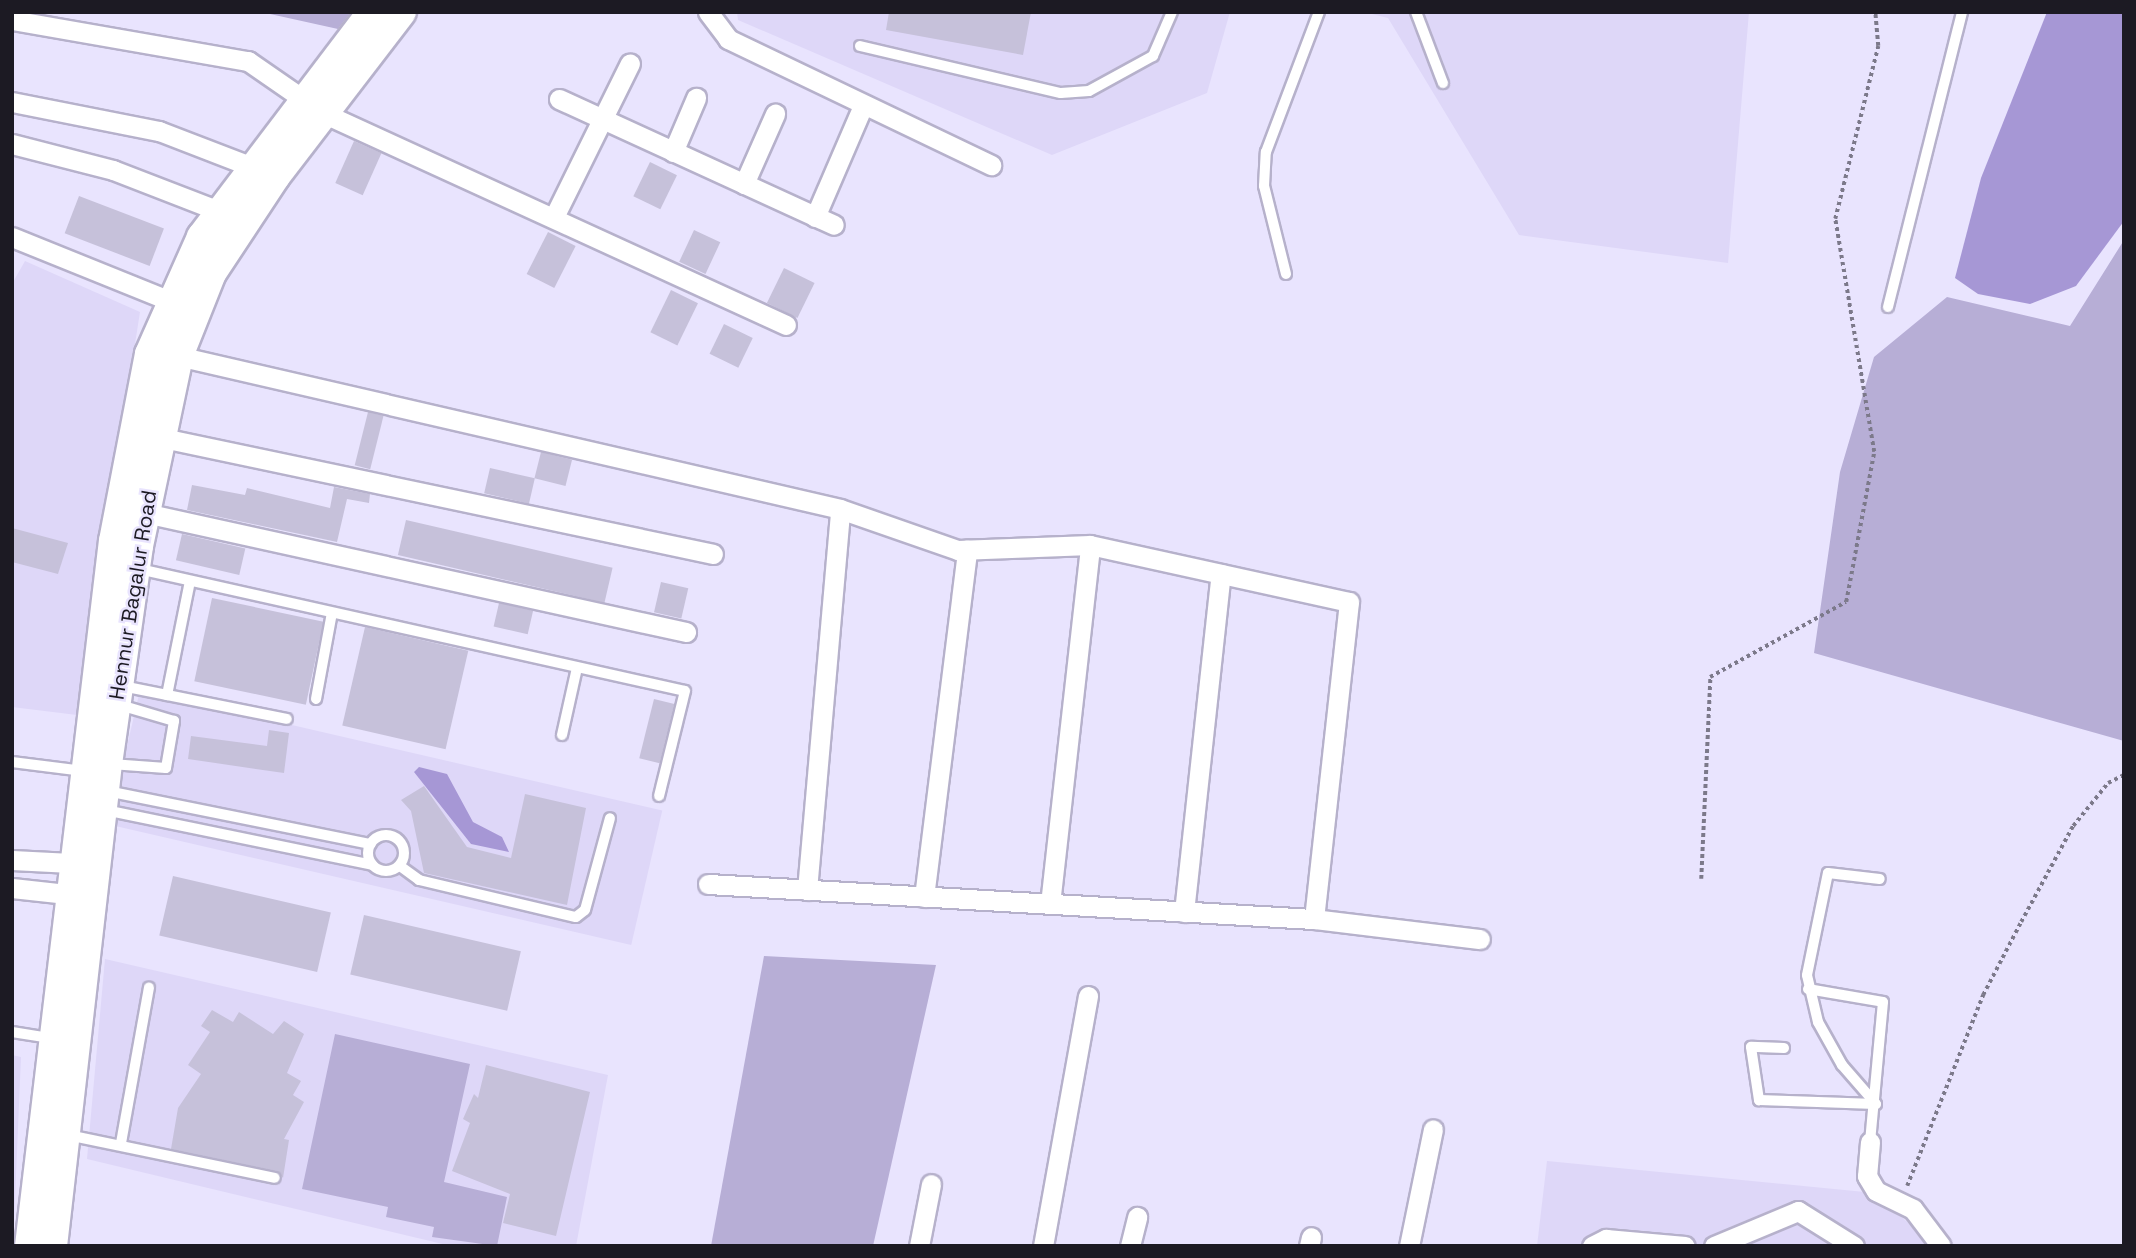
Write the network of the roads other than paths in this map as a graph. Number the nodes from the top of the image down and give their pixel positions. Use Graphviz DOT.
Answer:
graph roads {
  1 [pos="373,12"];
  2 [pos="401,12"];
  3 [pos="708,12"];
  4 [pos="1172,12"];
  5 [pos="1319,12"];
  6 [pos="1416,12"];
  7 [pos="1962,12"];
  8 [pos="12,20"];
  9 [pos="860,46"];
  10 [pos="630,63"];
  11 [pos="1443,83"];
  12 [pos="696,97"];
  13 [pos="559,99"];
  14 [pos="12,102"];
  15 [pos="313,108"];
  16 [pos="862,108"];
  17 [pos="775,114"];
  18 [pos="603,119"];
  19 [pos="12,144"];
  20 [pos="673,152"];
  21 [pos="991,165"];
  22 [pos="250,166"];
  23 [pos="744,184"];
  24 [pos="219,211"];
  25 [pos="555,215"];
  26 [pos="815,217"];
  27 [pos="834,225"];
  28 [pos="12,236"];
  29 [pos="1286,274"];
  30 [pos="182,306"];
  31 [pos="1888,307"];
  32 [pos="786,325"];
  33 [pos="178,356"];
  34 [pos="158,437"];
  35 [pos="840,509"];
  36 [pos="145,513"];
  37 [pos="1090,545"];
  38 [pos="967,550"];
  39 [pos="129,552"];
  40 [pos="713,554"];
  41 [pos="1221,574"];
  42 [pos="190,581"];
  43 [pos="332,613"];
  44 [pos="686,632"];
  45 [pos="577,668"];
  46 [pos="117,694"];
  47 [pos="167,695"];
  48 [pos="316,699"];
  49 [pos="287,719"];
  50 [pos="562,735"];
  51 [pos="12,762"];
  52 [pos="99,783"];
  53 [pos="659,796"];
  54 [pos="610,818"];
  55 [pos="371,844"];
  56 [pos="12,860"];
  57 [pos="71,863"];
  58 [pos="372,865"];
  59 [pos="400,866"];
  60 [pos="1880,879"];
  61 [pos="708,884"];
  62 [pos="12,888"];
  63 [pos="807,890"];
  64 [pos="67,894"];
  65 [pos="924,897"];
  66 [pos="1050,904"];
  67 [pos="1184,912"];
  68 [pos="1314,919"];
  69 [pos="1480,939"];
  70 [pos="149,988"];
  71 [pos="1808,989"];
  72 [pos="1088,996"];
  73 [pos="12,1032"];
  74 [pos="51,1038"];
  75 [pos="1784,1048"];
  76 [pos="1876,1104"];
  77 [pos="1433,1129"];
  78 [pos="61,1134"];
  79 [pos="1870,1142"];
  80 [pos="121,1143"];
  81 [pos="275,1178"];
  82 [pos="931,1184"];
  83 [pos="1137,1217"];
  84 [pos="30,1246"];
  85 [pos="52,1246"];
  86 [pos="919,1246"];
  87 [pos="1042,1246"];
  88 [pos="1130,1246"];
  89 [pos="1409,1246"];
  90 [pos="1592,1246"];
  91 [pos="1685,1246"];
  92 [pos="1714,1246"];
  93 [pos="1854,1246"];
  94 [pos="1941,1246"];
  1 -- 15 [label="main road, Hennur Bagalur Road"];
  2 -- 15 [label="main road, Hennur Bagalur Road"];
  3 -- 16 [label="street"];
  4 -- 9 [label="lane"];
  5 -- 29 [label="lane"];
  6 -- 11 [label="lane"];
  7 -- 31 [label="lane"];
  8 -- 15 [label="street"];
  10 -- 18 [label="street"];
  12 -- 20 [label="street"];
  13 -- 18 [label="street"];
  14 -- 22 [label="street"];
  15 -- 22 [label="main road, Hennur Bagalur Road"];
  15 -- 25 [label="street"];
  15 -- 30 [label="main road, Hennur Bagalur Road"];
  16 -- 21 [label="street"];
  16 -- 26 [label="street"];
  17 -- 23 [label="street"];
  18 -- 20 [label="street"];
  18 -- 25 [label="street"];
  19 -- 24 [label="street"];
  20 -- 23 [label="street"];
  22 -- 24 [label="main road, Hennur Bagalur Road"];
  23 -- 26 [label="street"];
  24 -- 30 [label="main road, Hennur Bagalur Road"];
  25 -- 32 [label="street"];
  26 -- 27 [label="street"];
  28 -- 30 [label="street"];
  30 -- 33 [label="main road, Hennur Bagalur Road"];
  30 -- 39 [label="main road, Hennur Bagalur Road"];
  33 -- 34 [label="main road, Hennur Bagalur Road"];
  33 -- 35 [label="street"];
  34 -- 36 [label="main road, Hennur Bagalur Road"];
  34 -- 40 [label="street"];
  35 -- 38 [label="street"];
  35 -- 63 [label="street"];
  36 -- 39 [label="main road, Hennur Bagalur Road"];
  36 -- 44 [label="street"];
  37 -- 38 [label="street"];
  37 -- 41 [label="street"];
  37 -- 66 [label="street"];
  38 -- 65 [label="street"];
  39 -- 42 [label="lane"];
  39 -- 46 [label="main road, Hennur Bagalur Road"];
  39 -- 52 [label="main road, Hennur Bagalur Road"];
  41 -- 67 [label="street"];
  41 -- 68 [label="street"];
  42 -- 43 [label="lane"];
  42 -- 47 [label="lane"];
  43 -- 45 [label="lane"];
  43 -- 48 [label="lane"];
  45 -- 50 [label="lane"];
  45 -- 53 [label="lane"];
  46 -- 47 [label="lane"];
  46 -- 52 [label="main road, Hennur Bagalur Road"];
  46 -- 52 [label="lane"];
  47 -- 49 [label="lane"];
  51 -- 52 [label="lane"];
  52 -- 55 [label="lane"];
  52 -- 57 [label="main road, Hennur Bagalur Road"];
  52 -- 58 [label="lane"];
  52 -- 78 [label="main road, Hennur Bagalur Road"];
  54 -- 59 [label="lane"];
  55 -- 58 [label="lane"];
  55 -- 59 [label="lane"];
  56 -- 57 [label="street"];
  57 -- 64 [label="main road, Hennur Bagalur Road"];
  58 -- 59 [label="lane"];
  60 -- 71 [label="lane"];
  61 -- 63 [label="street"];
  62 -- 64 [label="street"];
  63 -- 65 [label="street"];
  64 -- 74 [label="main road, Hennur Bagalur Road"];
  65 -- 66 [label="street"];
  66 -- 67 [label="street"];
  67 -- 68 [label="street"];
  68 -- 69 [label="street"];
  70 -- 80 [label="lane"];
  71 -- 76 [label="lane"];
  71 -- 76 [label="lane"];
  72 -- 87 [label="street"];
  73 -- 74 [label="lane"];
  74 -- 84 [label="main road, Hennur Bagalur Road"];
  75 -- 76 [label="lane"];
  76 -- 79 [label="lane"];
  77 -- 89 [label="street"];
  78 -- 80 [label="lane"];
  78 -- 85 [label="main road, Hennur Bagalur Road"];
  79 -- 94 [label="street"];
  80 -- 81 [label="lane"];
  82 -- 86 [label="street"];
  83 -- 88 [label="street"];
  90 -- 91 [label="street"];
  92 -- 93 [label="street"];
}
